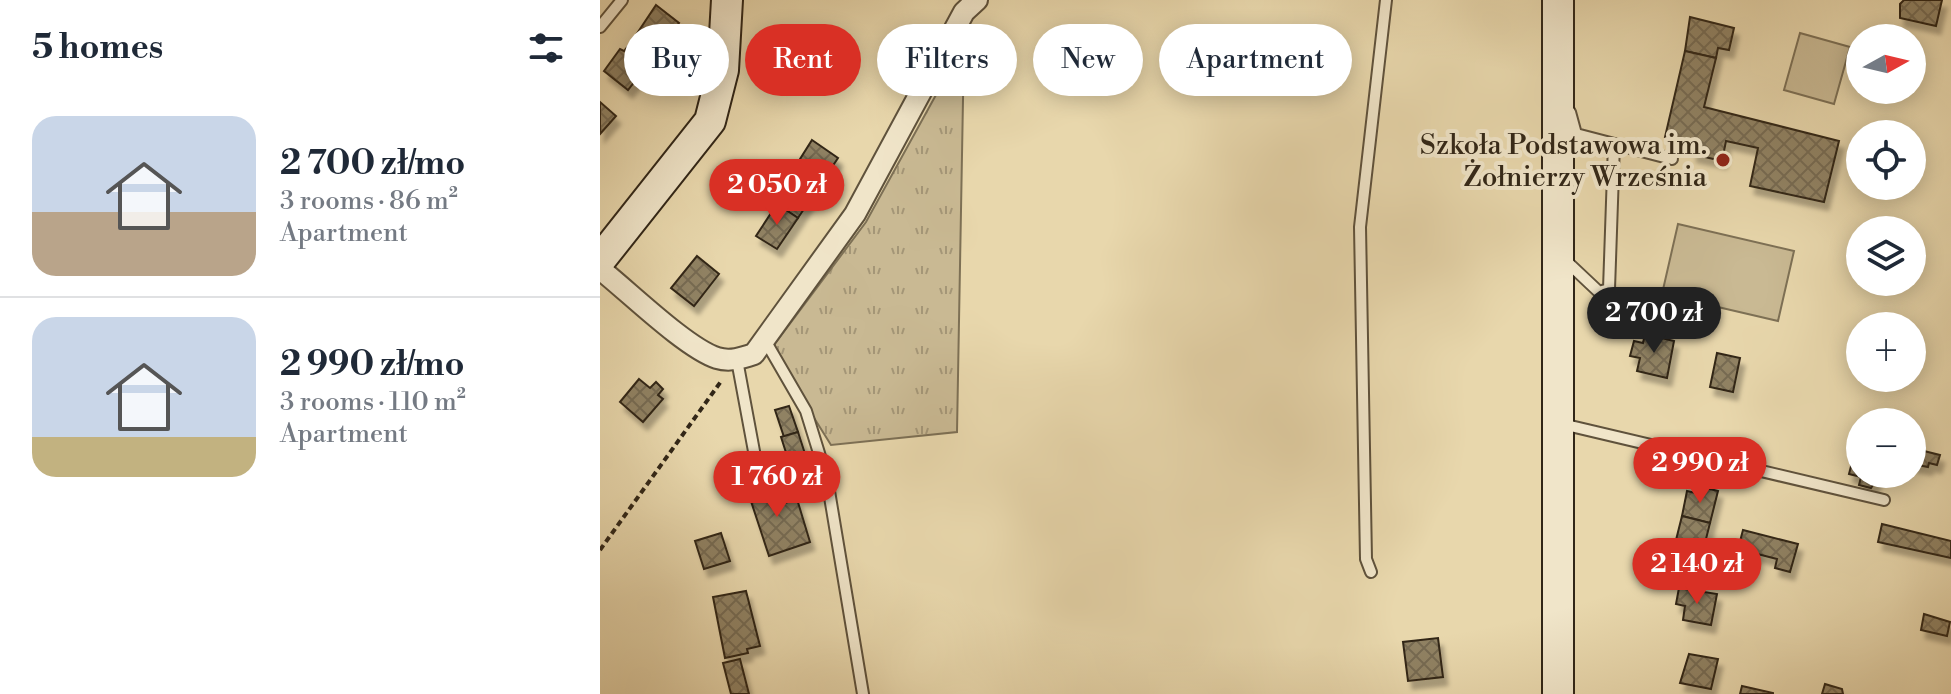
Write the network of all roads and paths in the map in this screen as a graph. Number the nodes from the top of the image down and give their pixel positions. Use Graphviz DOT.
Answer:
graph roads {
  1 [pos="622,0"];
  2 [pos="727,0"];
  3 [pos="977,0"];
  4 [pos="1386,0"];
  5 [pos="1558,0"];
  6 [pos="600,27"];
  7 [pos="1557,72"];
  8 [pos="1614,144"];
  9 [pos="1672,159"];
  10 [pos="1558,253"];
  11 [pos="600,260"];
  12 [pos="600,269"];
  13 [pos="766,342"];
  14 [pos="737,360"];
  15 [pos="1557,423"];
  16 [pos="756,462"];
  17 [pos="1884,500"];
  18 [pos="600,550"];
  19 [pos="1371,572"];
  20 [pos="863,694"];
  21 [pos="1558,694"];
  1 -- 6 [label="lane"];
  2 -- 11 [label="main road"];
  3 -- 13 [label="street"];
  4 -- 19 [label="lane"];
  5 -- 7 [label="main road"];
  7 -- 8 [label="lane"];
  7 -- 10 [label="main road"];
  8 -- 9 [label="lane"];
  8 -- 10 [label="lane"];
  10 -- 15 [label="main road"];
  12 -- 14 [label="street"];
  13 -- 14 [label="street"];
  13 -- 20 [label="lane"];
  14 -- 16 [label="lane"];
  14 -- 18 [label="path"];
  15 -- 17 [label="lane"];
  15 -- 21 [label="main road"];
}
